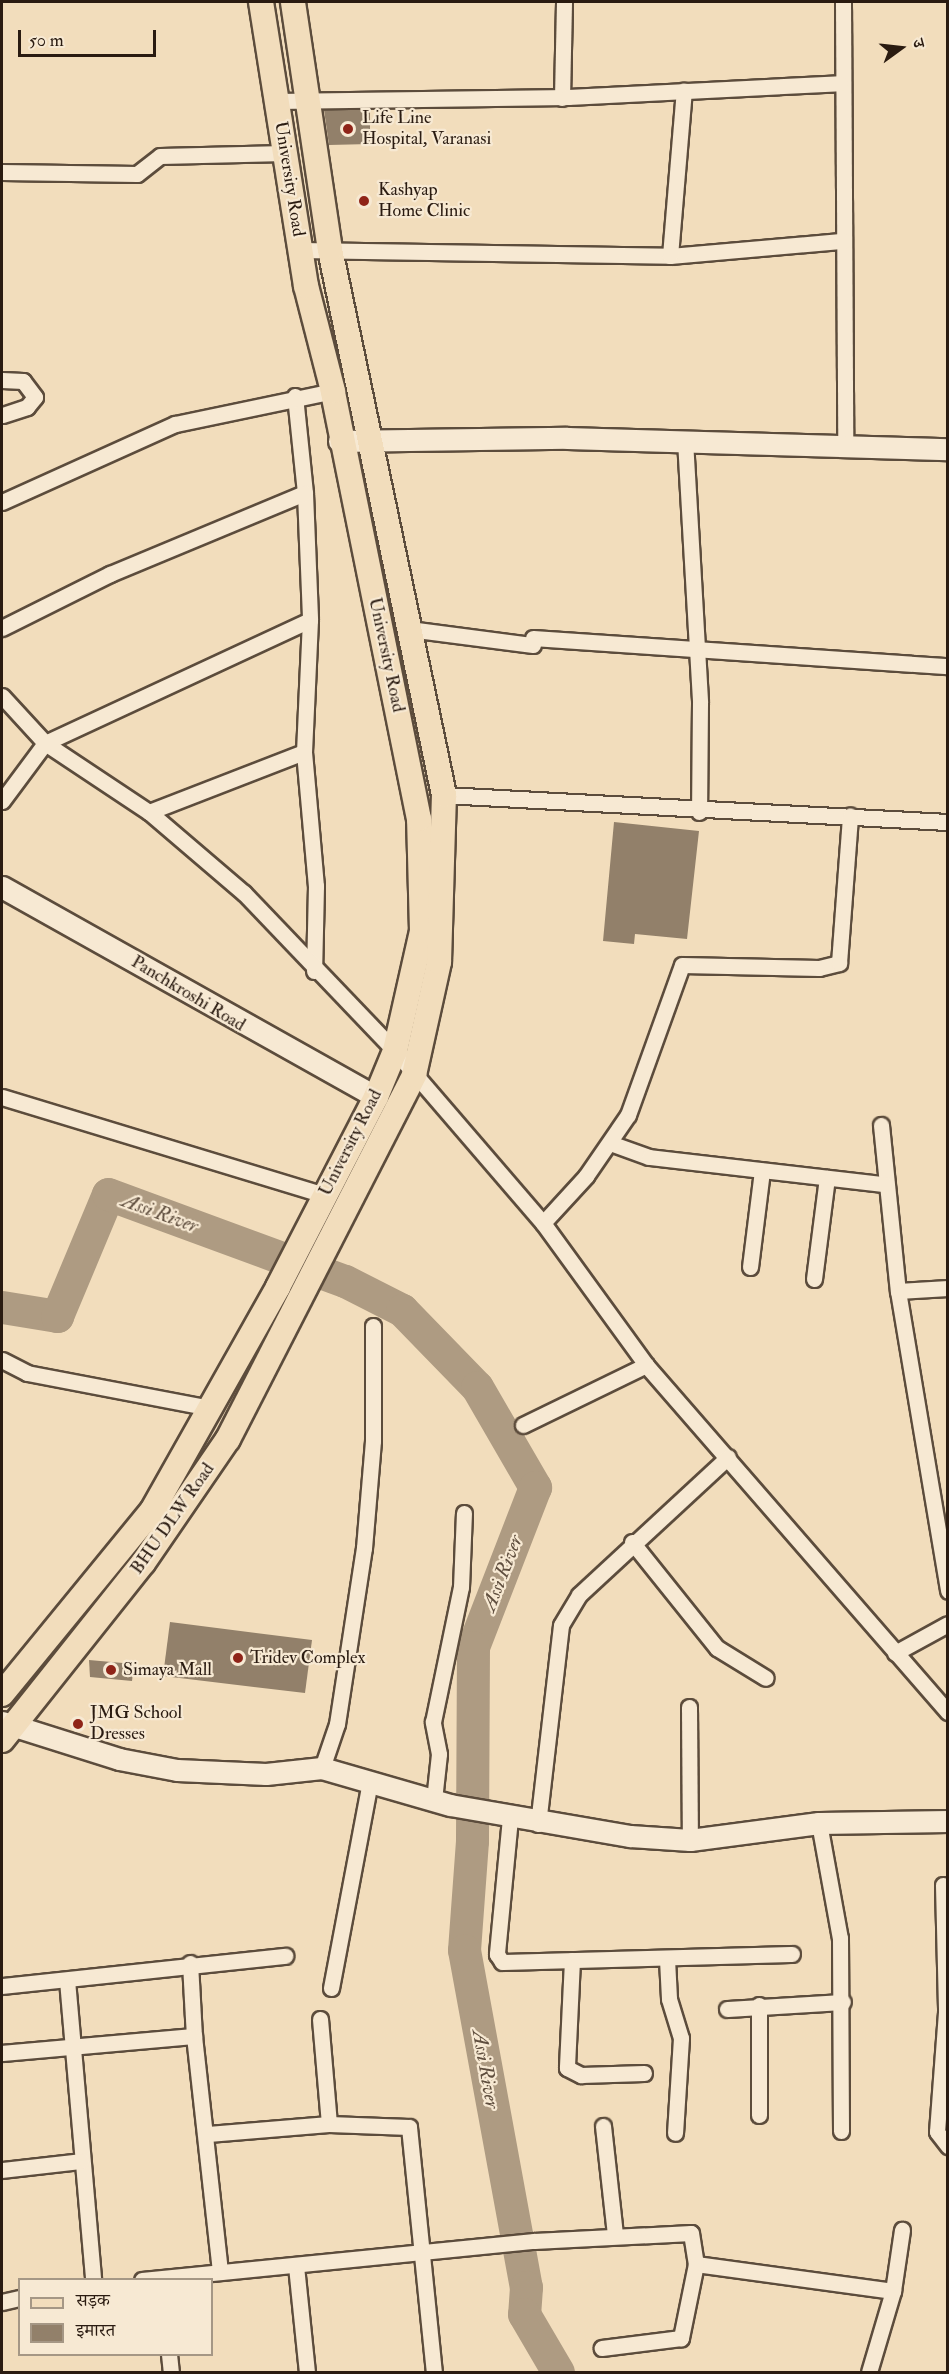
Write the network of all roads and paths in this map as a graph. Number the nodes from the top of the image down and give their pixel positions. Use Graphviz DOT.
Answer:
graph roads {
  1 [pos="261,2"];
  2 [pos="293,2"];
  3 [pos="564,2"];
  4 [pos="843,2"];
  5 [pos="840,83"];
  6 [pos="684,92"];
  7 [pos="562,98"];
  8 [pos="277,101"];
  9 [pos="306,101"];
  10 [pos="285,153"];
  11 [pos="2,172"];
  12 [pos="843,241"];
  13 [pos="300,250"];
  14 [pos="330,250"];
  15 [pos="670,256"];
  16 [pos="2,380"];
  17 [pos="333,391"];
  18 [pos="295,396"];
  19 [pos="2,415"];
  20 [pos="685,440"];
  21 [pos="339,441"];
  22 [pos="369,441"];
  23 [pos="845,448"];
  24 [pos="948,449"];
  25 [pos="305,493"];
  26 [pos="2,502"];
  27 [pos="310,620"];
  28 [pos="2,628"];
  29 [pos="409,629"];
  30 [pos="697,652"];
  31 [pos="948,666"];
  32 [pos="2,696"];
  33 [pos="45,743"];
  34 [pos="304,752"];
  35 [pos="444,795"];
  36 [pos="2,801"];
  37 [pos="699,812"];
  38 [pos="149,813"];
  39 [pos="850,815"];
  40 [pos="948,822"];
  41 [pos="2,887"];
  42 [pos="314,971"];
  43 [pos="395,1051"];
  44 [pos="414,1075"];
  45 [pos="2,1097"];
  46 [pos="376,1097"];
  47 [pos="881,1125"];
  48 [pos="610,1143"];
  49 [pos="762,1171"];
  50 [pos="827,1178"];
  51 [pos="884,1184"];
  52 [pos="324,1195"];
  53 [pos="543,1223"];
  54 [pos="750,1267"];
  55 [pos="814,1279"];
  56 [pos="278,1287"];
  57 [pos="948,1288"];
  58 [pos="898,1291"];
  59 [pos="373,1326"];
  60 [pos="2,1360"];
  61 [pos="646,1365"];
  62 [pos="210,1408"];
  63 [pos="523,1425"];
  64 [pos="728,1457"];
  65 [pos="464,1513"];
  66 [pos="632,1542"];
  67 [pos="948,1591"];
  68 [pos="948,1624"];
  69 [pos="895,1653"];
  70 [pos="766,1678"];
  71 [pos="2,1694"];
  72 [pos="689,1707"];
  73 [pos="948,1712"];
  74 [pos="6,1729"];
  75 [pos="322,1768"];
  76 [pos="370,1782"];
  77 [pos="442,1803"];
  78 [pos="500,1816"];
  79 [pos="948,1821"];
  80 [pos="819,1823"];
  81 [pos="538,1824"];
  82 [pos="690,1840"];
  83 [pos="944,1885"];
  84 [pos="946,1948"];
  85 [pos="792,1954"];
  86 [pos="285,1956"];
  87 [pos="668,1959"];
  88 [pos="572,1960"];
  89 [pos="190,1963"];
  90 [pos="67,1980"];
  91 [pos="2,1986"];
  92 [pos="331,1988"];
  93 [pos="843,2002"];
  94 [pos="759,2005"];
  95 [pos="727,2009"];
  96 [pos="947,2012"];
  97 [pos="320,2019"];
  98 [pos="194,2036"];
  99 [pos="70,2046"];
  100 [pos="2,2053"];
  101 [pos="644,2073"];
  102 [pos="759,2115"];
  103 [pos="329,2124"];
  104 [pos="603,2126"];
  105 [pos="841,2131"];
  106 [pos="675,2133"];
  107 [pos="208,2134"];
  108 [pos="948,2146"];
  109 [pos="81,2162"];
  110 [pos="2,2170"];
  111 [pos="902,2230"];
  112 [pos="615,2235"];
  113 [pos="422,2255"];
  114 [pos="696,2264"];
  115 [pos="296,2266"];
  116 [pos="220,2272"];
  117 [pos="93,2278"];
  118 [pos="164,2278"];
  119 [pos="892,2291"];
  120 [pos="18,2298"];
  121 [pos="2,2302"];
  122 [pos="602,2348"];
  123 [pos="169,2356"];
  124 [pos="171,2373"];
  125 [pos="307,2373"];
  126 [pos="434,2373"];
  127 [pos="869,2373"];
  1 -- 8 [label="main road, University Road"];
  2 -- 9 [label="main road, BHU DLW Road"];
  3 -- 7 [label="street"];
  4 -- 5 [label="street"];
  5 -- 6 [label="street"];
  5 -- 12 [label="street"];
  6 -- 7 [label="street"];
  6 -- 15 [label="street"];
  7 -- 9 [label="street"];
  8 -- 9 [label="street"];
  8 -- 10 [label="main road, University Road"];
  9 -- 14 [label="main road, BHU DLW Road"];
  10 -- 11 [label="street"];
  10 -- 13 [label="main road, University Road"];
  12 -- 15 [label="street"];
  12 -- 23 [label="street"];
  13 -- 14 [label="street"];
  13 -- 17 [label="main road, University Road"];
  14 -- 15 [label="street"];
  14 -- 22 [label="main road, BHU DLW Road"];
  16 -- 19 [label="street"];
  17 -- 18 [label="street"];
  17 -- 21 [label="main road, University Road"];
  18 -- 25 [label="street"];
  18 -- 26 [label="street"];
  20 -- 22 [label="street"];
  20 -- 23 [label="street"];
  20 -- 30 [label="street"];
  21 -- 22 [label="street"];
  21 -- 43 [label="main road, University Road"];
  22 -- 29 [label="main road, BHU DLW Road"];
  23 -- 24 [label="street"];
  25 -- 27 [label="street"];
  25 -- 28 [label="street"];
  27 -- 33 [label="street"];
  27 -- 34 [label="street"];
  29 -- 30 [label="street"];
  29 -- 35 [label="main road, BHU DLW Road"];
  30 -- 31 [label="street"];
  30 -- 37 [label="street"];
  32 -- 33 [label="street"];
  33 -- 36 [label="street"];
  33 -- 38 [label="street"];
  34 -- 38 [label="street"];
  34 -- 42 [label="street"];
  35 -- 37 [label="street"];
  35 -- 44 [label="main road, BHU DLW Road"];
  37 -- 39 [label="street"];
  38 -- 42 [label="street"];
  39 -- 40 [label="street"];
  39 -- 48 [label="street"];
  41 -- 46 [label="street, Panchkroshi Road"];
  42 -- 43 [label="street"];
  43 -- 44 [label="street"];
  43 -- 46 [label="main road, University Road"];
  44 -- 53 [label="street"];
  44 -- 74 [label="main road, BHU DLW Road"];
  45 -- 52 [label="street"];
  46 -- 52 [label="main road, University Road"];
  47 -- 51 [label="street"];
  48 -- 49 [label="street"];
  48 -- 53 [label="street"];
  49 -- 50 [label="street"];
  49 -- 54 [label="street"];
  50 -- 51 [label="street"];
  50 -- 55 [label="street"];
  51 -- 58 [label="street"];
  52 -- 56 [label="main road, University Road"];
  53 -- 61 [label="street"];
  56 -- 62 [label="main road, BHU DLW Road"];
  57 -- 58 [label="street"];
  58 -- 67 [label="street"];
  59 -- 75 [label="street"];
  60 -- 62 [label="street"];
  61 -- 63 [label="street"];
  61 -- 64 [label="street"];
  62 -- 71 [label="main road, BHU DLW Road"];
  64 -- 66 [label="street"];
  64 -- 69 [label="street"];
  65 -- 77 [label="street"];
  66 -- 70 [label="street"];
  66 -- 81 [label="street"];
  68 -- 69 [label="street"];
  69 -- 73 [label="street"];
  72 -- 82 [label="street"];
  74 -- 75 [label="street"];
  75 -- 76 [label="street"];
  76 -- 77 [label="street"];
  76 -- 92 [label="street"];
  77 -- 78 [label="street"];
  78 -- 81 [label="street"];
  78 -- 88 [label="street"];
  79 -- 80 [label="street"];
  80 -- 82 [label="street"];
  80 -- 93 [label="street"];
  81 -- 82 [label="street"];
  83 -- 84 [label="street"];
  84 -- 96 [label="street"];
  85 -- 87 [label="street"];
  86 -- 89 [label="street"];
  87 -- 88 [label="street"];
  87 -- 106 [label="street"];
  88 -- 101 [label="street"];
  89 -- 90 [label="street"];
  89 -- 98 [label="street"];
  90 -- 91 [label="street"];
  90 -- 99 [label="street"];
  93 -- 94 [label="street"];
  93 -- 105 [label="street"];
  94 -- 95 [label="street"];
  94 -- 102 [label="street"];
  96 -- 108 [label="street"];
  97 -- 103 [label="street"];
  98 -- 99 [label="street"];
  98 -- 107 [label="street"];
  99 -- 100 [label="street"];
  99 -- 109 [label="street"];
  103 -- 107 [label="street"];
  103 -- 113 [label="street"];
  104 -- 112 [label="street"];
  107 -- 116 [label="street"];
  109 -- 110 [label="street"];
  109 -- 117 [label="street"];
  111 -- 119 [label="street"];
  112 -- 113 [label="street"];
  112 -- 114 [label="street"];
  113 -- 115 [label="street"];
  113 -- 126 [label="street"];
  114 -- 119 [label="street"];
  114 -- 122 [label="street"];
  115 -- 116 [label="street"];
  115 -- 125 [label="street"];
  116 -- 118 [label="street"];
  119 -- 127 [label="street"];
  120 -- 121 [label="street"];
  123 -- 124 [label="street"];
}
